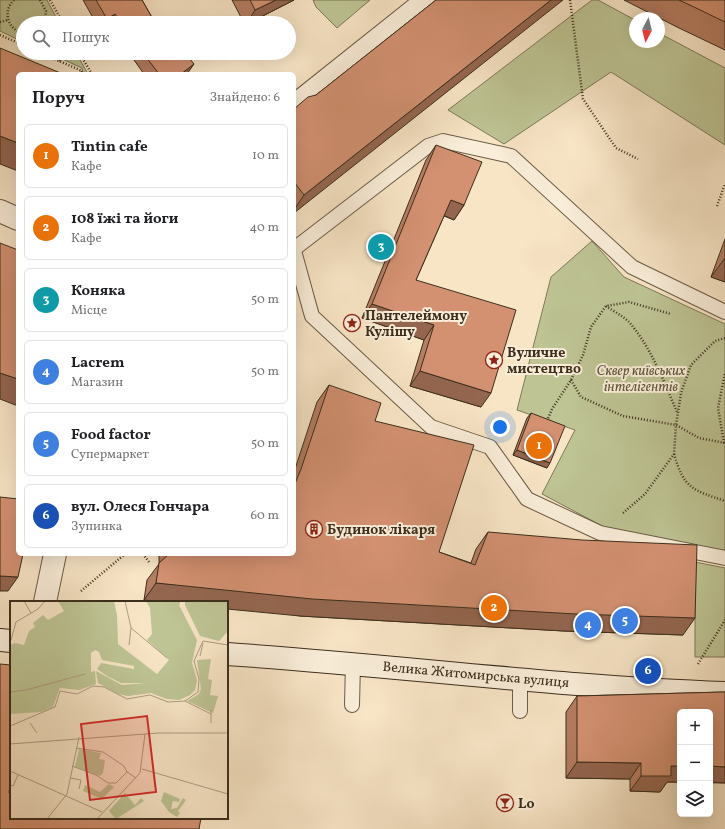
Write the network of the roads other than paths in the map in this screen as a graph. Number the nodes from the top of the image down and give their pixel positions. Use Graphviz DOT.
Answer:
graph roads {
  1 [pos="427,0"];
  2 [pos="296,104"];
  3 [pos="0,211"];
  4 [pos="16,218"];
  5 [pos="296,248"];
  6 [pos="296,257"];
  7 [pos="725,312"];
  8 [pos="55,556"];
  9 [pos="725,558"];
  10 [pos="45,601"];
  11 [pos="0,640"];
  12 [pos="10,641"];
  13 [pos="228,654"];
  14 [pos="353,663"];
  15 [pos="520,678"];
  16 [pos="725,693"];
  17 [pos="352,704"];
  18 [pos="520,711"];
  1 -- 2 [label="main road"];
  3 -- 4 [label="main road"];
  5 -- 7 [label="lane"];
  6 -- 9 [label="lane"];
  8 -- 10 [label="main road"];
  11 -- 12 [label="main road"];
  13 -- 14 [label="main road, Велика Житомирська вулиця"];
  14 -- 15 [label="main road, Велика Житомирська вулиця"];
  14 -- 17 [label="lane"];
  15 -- 16 [label="main road, Велика Житомирська вулиця"];
  15 -- 18 [label="lane"];
}
